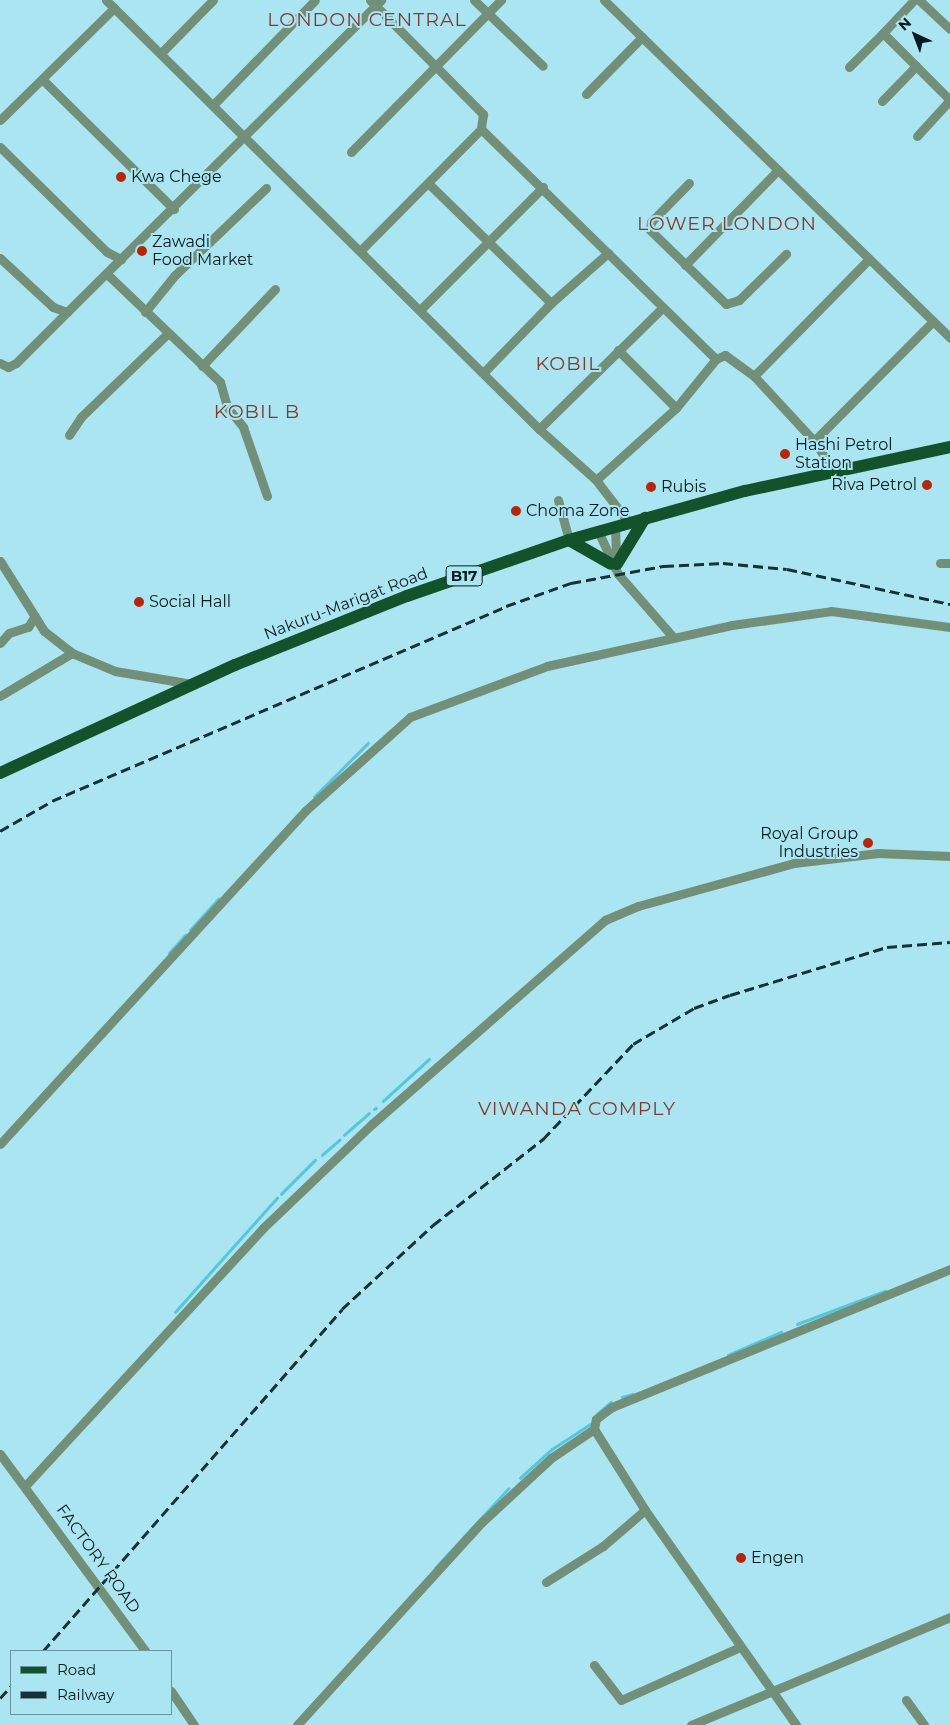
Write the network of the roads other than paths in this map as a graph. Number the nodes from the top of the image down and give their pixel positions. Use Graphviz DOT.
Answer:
graph roads {
  1 [pos="106,0"];
  2 [pos="214,0"];
  3 [pos="315,0"];
  4 [pos="474,0"];
  5 [pos="502,0"];
  6 [pos="604,0"];
  7 [pos="914,0"];
  8 [pos="919,0"];
  9 [pos="376,2"];
  10 [pos="114,8"];
  11 [pos="488,14"];
  12 [pos="950,29"];
  13 [pos="883,33"];
  14 [pos="642,37"];
  15 [pos="161,53"];
  16 [pos="543,66"];
  17 [pos="849,66"];
  18 [pos="916,66"];
  19 [pos="435,67"];
  20 [pos="43,80"];
  21 [pos="586,94"];
  22 [pos="950,100"];
  23 [pos="882,101"];
  24 [pos="213,105"];
  25 [pos="0,120"];
  26 [pos="481,129"];
  27 [pos="917,136"];
  28 [pos="246,138"];
  29 [pos="0,147"];
  30 [pos="351,152"];
  31 [pos="778,170"];
  32 [pos="428,183"];
  33 [pos="689,183"];
  34 [pos="543,186"];
  35 [pos="266,188"];
  36 [pos="174,209"];
  37 [pos="489,238"];
  38 [pos="360,251"];
  39 [pos="608,253"];
  40 [pos="786,254"];
  41 [pos="0,258"];
  42 [pos="121,259"];
  43 [pos="869,259"];
  44 [pos="686,265"];
  45 [pos="106,274"];
  46 [pos="275,289"];
  47 [pos="551,303"];
  48 [pos="662,308"];
  49 [pos="420,310"];
  50 [pos="67,312"];
  51 [pos="145,312"];
  52 [pos="933,321"];
  53 [pos="167,334"];
  54 [pos="950,338"];
  55 [pos="618,350"];
  56 [pos="716,360"];
  57 [pos="0,363"];
  58 [pos="202,366"];
  59 [pos="483,373"];
  60 [pos="754,376"];
  61 [pos="676,408"];
  62 [pos="539,429"];
  63 [pos="69,435"];
  64 [pos="814,441"];
  65 [pos="950,448"];
  66 [pos="835,472"];
  67 [pos="596,480"];
  68 [pos="266,496"];
  69 [pos="558,500"];
  70 [pos="645,518"];
  71 [pos="629,522"];
  72 [pos="615,526"];
  73 [pos="598,531"];
  74 [pos="568,540"];
  75 [pos="0,561"];
  76 [pos="950,563"];
  77 [pos="940,564"];
  78 [pos="615,566"];
  79 [pos="35,616"];
  80 [pos="950,627"];
  81 [pos="672,636"];
  82 [pos="0,643"];
  83 [pos="72,653"];
  84 [pos="192,684"];
  85 [pos="0,696"];
  86 [pos="0,773"];
  87 [pos="950,856"];
  88 [pos="0,1144"];
  89 [pos="950,1269"];
  90 [pos="594,1429"];
  91 [pos="0,1454"];
  92 [pos="26,1486"];
  93 [pos="645,1510"];
  94 [pos="546,1582"];
  95 [pos="950,1617"];
  96 [pos="740,1647"];
  97 [pos="144,1650"];
  98 [pos="594,1665"];
  99 [pos="172,1692"];
  100 [pos="772,1692"];
  101 [pos="906,1700"];
  102 [pos="194,1725"];
  103 [pos="298,1725"];
  104 [pos="691,1725"];
  105 [pos="796,1725"];
  106 [pos="924,1725"];
  1 -- 10 [label="street"];
  2 -- 15 [label="street"];
  3 -- 24 [label="street"];
  4 -- 11 [label="street"];
  5 -- 11 [label="street"];
  6 -- 14 [label="street"];
  7 -- 13 [label="street"];
  8 -- 12 [label="street"];
  9 -- 19 [label="street"];
  9 -- 28 [label="street"];
  10 -- 15 [label="street"];
  10 -- 20 [label="street"];
  11 -- 16 [label="street"];
  11 -- 19 [label="street"];
  13 -- 17 [label="street"];
  13 -- 18 [label="street"];
  14 -- 21 [label="street"];
  14 -- 31 [label="street"];
  15 -- 24 [label="street"];
  18 -- 22 [label="street"];
  18 -- 23 [label="street"];
  19 -- 26 [label="street"];
  19 -- 30 [label="street"];
  20 -- 25 [label="street"];
  20 -- 36 [label="street"];
  22 -- 27 [label="street"];
  24 -- 28 [label="street"];
  26 -- 32 [label="street"];
  26 -- 34 [label="street"];
  28 -- 36 [label="street"];
  28 -- 38 [label="street"];
  29 -- 42 [label="street"];
  31 -- 43 [label="street"];
  31 -- 44 [label="street"];
  32 -- 37 [label="street"];
  32 -- 38 [label="street"];
  33 -- 44 [label="street"];
  34 -- 37 [label="street"];
  34 -- 39 [label="street"];
  35 -- 51 [label="street"];
  36 -- 42 [label="street"];
  37 -- 47 [label="street"];
  37 -- 49 [label="street"];
  38 -- 49 [label="street"];
  39 -- 47 [label="street"];
  39 -- 48 [label="street"];
  40 -- 44 [label="street"];
  41 -- 50 [label="street"];
  42 -- 45 [label="street"];
  43 -- 52 [label="street"];
  43 -- 60 [label="street"];
  45 -- 50 [label="street"];
  45 -- 51 [label="street"];
  46 -- 58 [label="street"];
  47 -- 59 [label="street"];
  48 -- 55 [label="street"];
  48 -- 56 [label="street"];
  49 -- 59 [label="street"];
  50 -- 57 [label="street"];
  51 -- 53 [label="street"];
  52 -- 54 [label="street"];
  52 -- 64 [label="street"];
  53 -- 58 [label="street"];
  53 -- 63 [label="street"];
  55 -- 61 [label="street"];
  55 -- 62 [label="street"];
  56 -- 60 [label="street"];
  56 -- 61 [label="street"];
  58 -- 68 [label="street"];
  59 -- 62 [label="street"];
  60 -- 64 [label="street"];
  61 -- 67 [label="street"];
  62 -- 67 [label="street"];
  64 -- 66 [label="street"];
  65 -- 66 [label="main road, Nakuru-Marigat Road / B17"];
  66 -- 70 [label="main road, Nakuru-Marigat Road / B17"];
  67 -- 71 [label="street"];
  69 -- 74 [label="street"];
  70 -- 71 [label="main road, Nakuru-Marigat Road / B17"];
  70 -- 78 [label="main road"];
  71 -- 72 [label="main road, Nakuru-Marigat Road / B17"];
  72 -- 73 [label="main road, Nakuru-Marigat Road / B17"];
  72 -- 78 [label="street"];
  73 -- 74 [label="main road, Nakuru-Marigat Road / B17"];
  73 -- 78 [label="street"];
  74 -- 78 [label="main road"];
  74 -- 84 [label="main road, Nakuru-Marigat Road / B17"];
  75 -- 79 [label="street"];
  76 -- 77 [label="street"];
  78 -- 81 [label="street"];
  79 -- 82 [label="street"];
  79 -- 83 [label="street"];
  80 -- 81 [label="street"];
  81 -- 88 [label="street"];
  83 -- 84 [label="street"];
  83 -- 85 [label="street"];
  84 -- 86 [label="main road, Nakuru-Marigat Road / B17"];
  87 -- 92 [label="street"];
  89 -- 90 [label="street"];
  90 -- 93 [label="street"];
  90 -- 103 [label="street"];
  91 -- 92 [label="street, FACTORY ROAD"];
  92 -- 97 [label="street, FACTORY ROAD"];
  93 -- 94 [label="street"];
  93 -- 96 [label="street"];
  95 -- 100 [label="street"];
  96 -- 98 [label="street"];
  96 -- 100 [label="street"];
  99 -- 102 [label="street"];
  100 -- 104 [label="street"];
  100 -- 105 [label="street"];
  101 -- 106 [label="street"];
}
